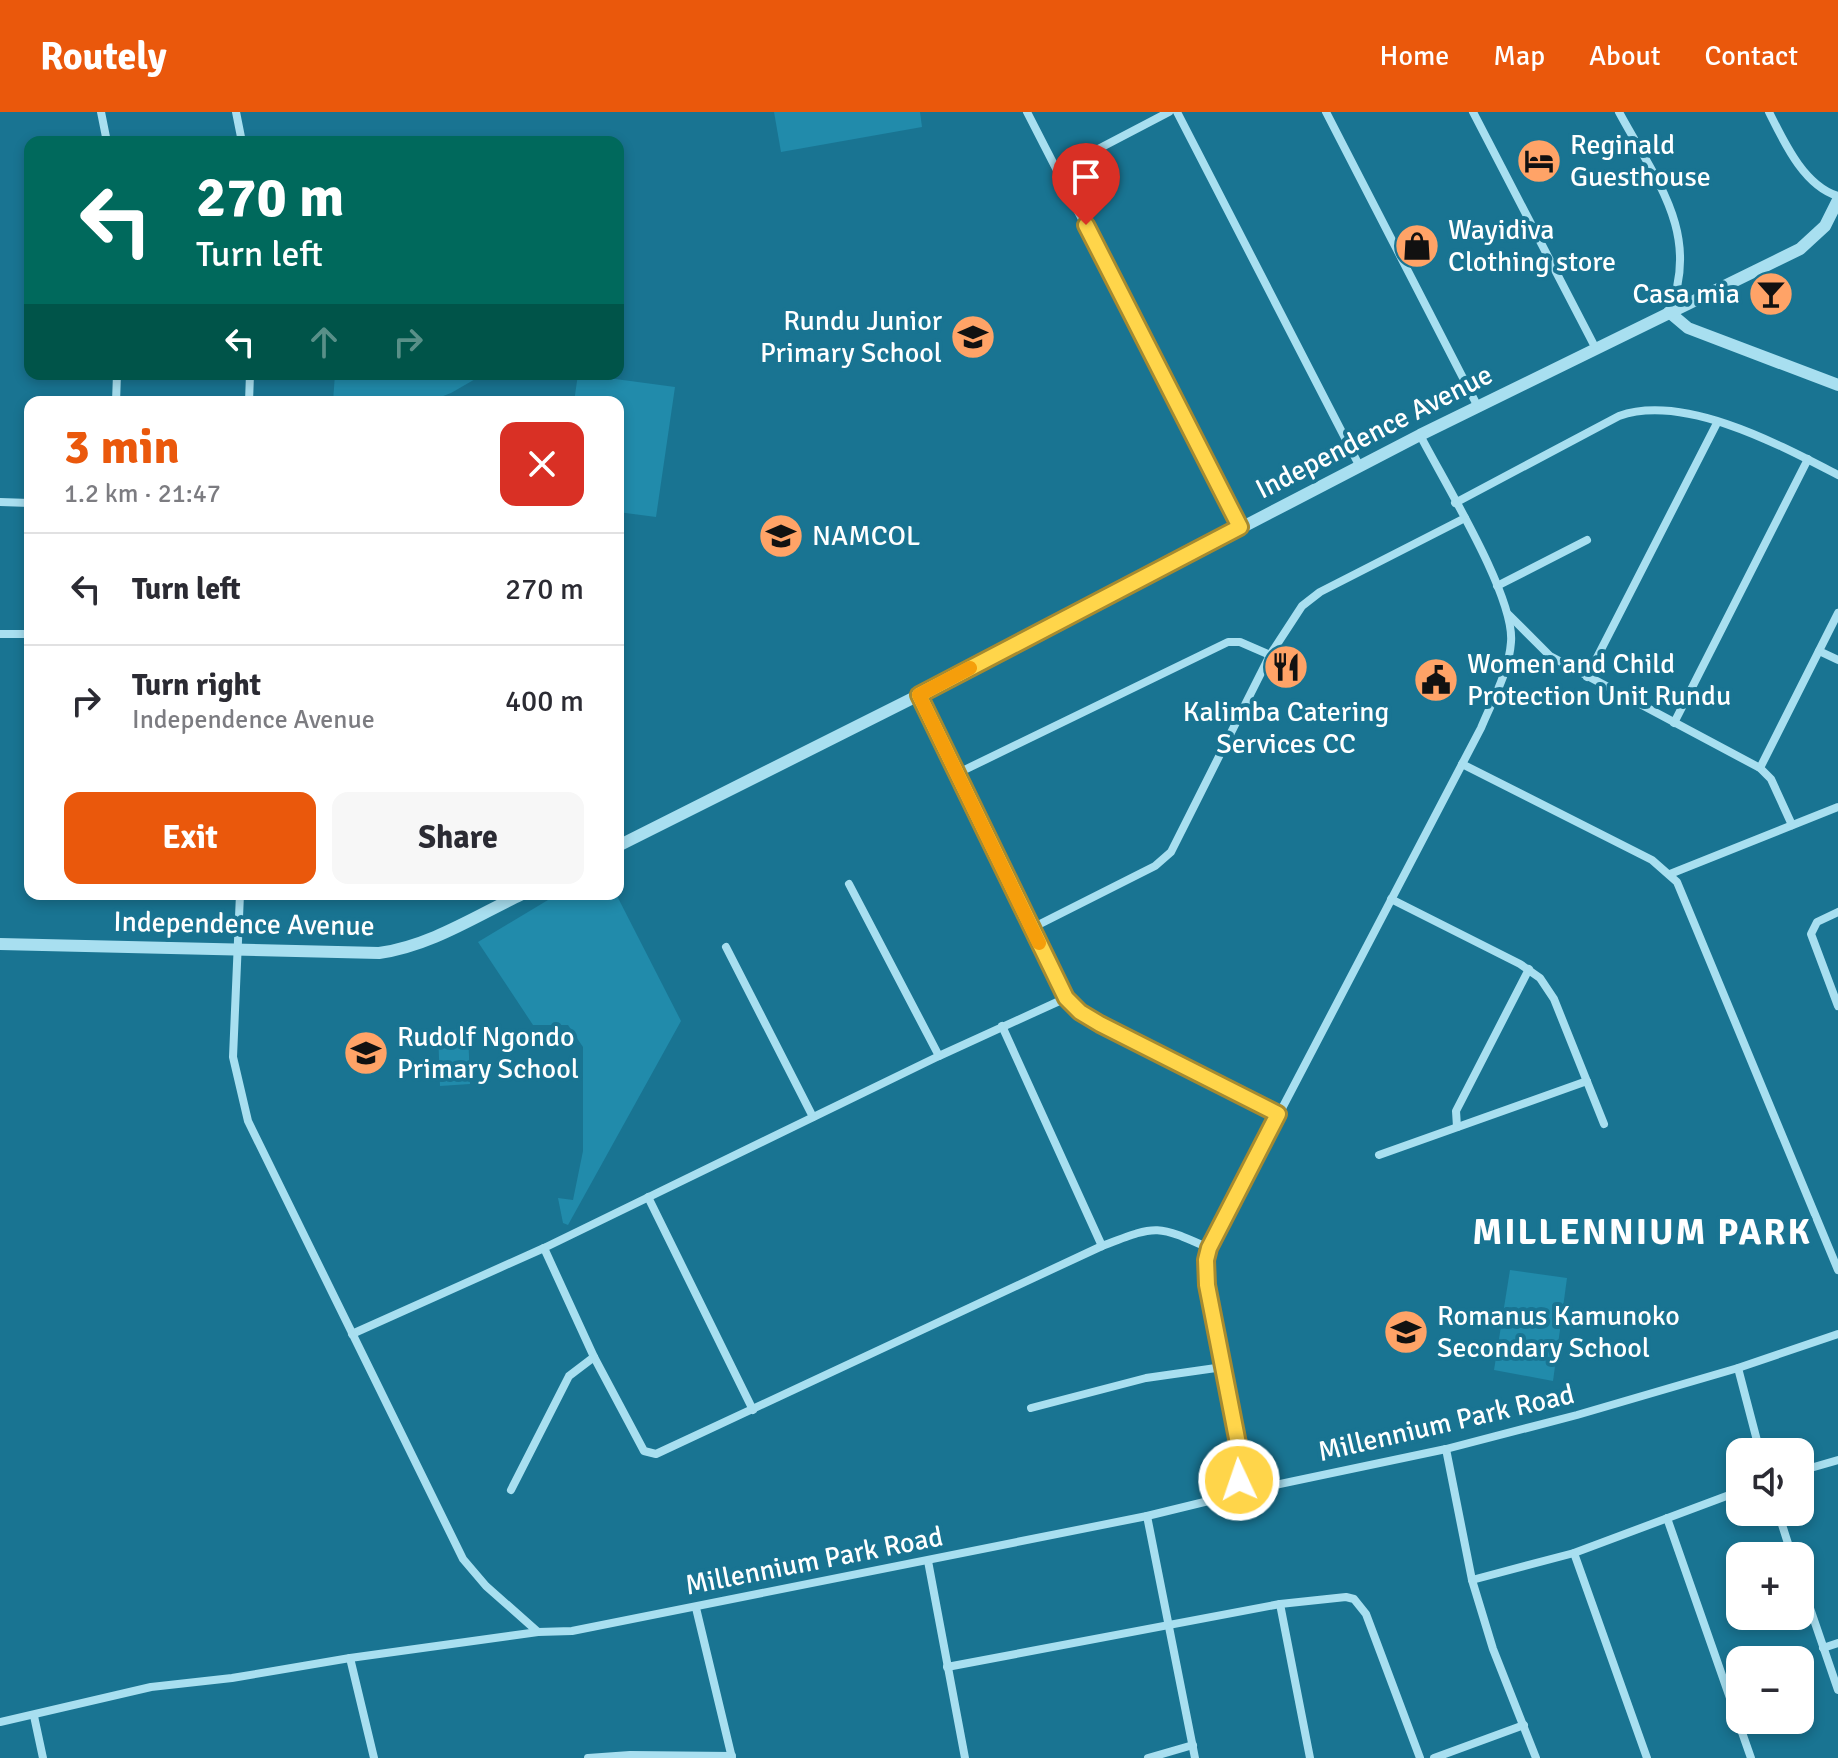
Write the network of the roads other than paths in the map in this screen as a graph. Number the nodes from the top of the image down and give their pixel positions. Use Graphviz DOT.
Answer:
graph roads {
  1 [pos="101,112"];
  2 [pos="236,112"];
  3 [pos="1027,112"];
  4 [pos="1169,112"];
  5 [pos="1177,112"];
  6 [pos="1326,112"];
  7 [pos="1473,112"];
  8 [pos="1619,112"];
  9 [pos="1769,112"];
  10 [pos="106,136"];
  11 [pos="241,136"];
  12 [pos="1058,170"];
  13 [pos="1838,198"];
  14 [pos="1669,312"];
  15 [pos="1595,347"];
  16 [pos="1838,385"];
  17 [pos="1478,407"];
  18 [pos="1717,423"];
  19 [pos="1420,435"];
  20 [pos="1808,459"];
  21 [pos="1360,467"];
  22 [pos="1838,475"];
  23 [pos="0,502"];
  24 [pos="24,503"];
  25 [pos="1455,503"];
  26 [pos="1465,518"];
  27 [pos="1240,527"];
  28 [pos="1587,540"];
  29 [pos="1497,586"];
  30 [pos="1838,613"];
  31 [pos="1509,615"];
  32 [pos="0,634"];
  33 [pos="24,634"];
  34 [pos="1819,651"];
  35 [pos="1270,655"];
  36 [pos="1838,660"];
  37 [pos="1587,677"];
  38 [pos="919,695"];
  39 [pos="1674,723"];
  40 [pos="1462,764"];
  41 [pos="1760,768"];
  42 [pos="956,774"];
  43 [pos="1838,807"];
  44 [pos="1792,825"];
  45 [pos="624,843"];
  46 [pos="1670,874"];
  47 [pos="849,884"];
  48 [pos="1391,899"];
  49 [pos="240,900"];
  50 [pos="510,900"];
  51 [pos="1838,912"];
  52 [pos="1032,928"];
  53 [pos="0,944"];
  54 [pos="726,947"];
  55 [pos="239,951"];
  56 [pos="1529,969"];
  57 [pos="1066,998"];
  58 [pos="1838,1006"];
  59 [pos="1002,1026"];
  60 [pos="939,1056"];
  61 [pos="1587,1081"];
  62 [pos="1278,1114"];
  63 [pos="813,1117"];
  64 [pos="1604,1124"];
  65 [pos="1457,1127"];
  66 [pos="1379,1155"];
  67 [pos="648,1197"];
  68 [pos="1102,1246"];
  69 [pos="544,1248"];
  70 [pos="1209,1248"];
  71 [pos="1838,1270"];
  72 [pos="352,1334"];
  73 [pos="1838,1334"];
  74 [pos="594,1357"];
  75 [pos="1223,1367"];
  76 [pos="1738,1368"];
  77 [pos="1031,1408"];
  78 [pos="753,1410"];
  79 [pos="1756,1438"];
  80 [pos="1446,1449"];
  81 [pos="1838,1460"];
  82 [pos="1814,1467"];
  83 [pos="511,1490"];
  84 [pos="1726,1496"];
  85 [pos="1233,1497"];
  86 [pos="1147,1516"];
  87 [pos="1667,1518"];
  88 [pos="1574,1553"];
  89 [pos="928,1561"];
  90 [pos="1472,1580"];
  91 [pos="1280,1604"];
  92 [pos="696,1608"];
  93 [pos="1814,1621"];
  94 [pos="1170,1625"];
  95 [pos="538,1632"];
  96 [pos="1838,1643"];
  97 [pos="1823,1648"];
  98 [pos="350,1658"];
  99 [pos="947,1667"];
  100 [pos="1838,1690"];
  101 [pos="34,1716"];
  102 [pos="0,1722"];
  103 [pos="1524,1725"];
  104 [pos="1193,1745"];
  105 [pos="732,1757"];
  106 [pos="43,1758"];
  107 [pos="374,1758"];
  108 [pos="588,1758"];
  109 [pos="965,1758"];
  110 [pos="1148,1758"];
  111 [pos="1195,1758"];
  112 [pos="1310,1758"];
  113 [pos="1420,1758"];
  114 [pos="1434,1758"];
  115 [pos="1536,1758"];
  116 [pos="1647,1758"];
  117 [pos="1751,1758"];
  1 -- 10 [label="street"];
  2 -- 11 [label="street"];
  3 -- 12 [label="street"];
  4 -- 12 [label="street"];
  5 -- 21 [label="street"];
  6 -- 17 [label="street"];
  7 -- 15 [label="street"];
  8 -- 14 [label="street"];
  9 -- 13 [label="street"];
  12 -- 27 [label="street"];
  13 -- 14 [label="street, Independence Avenue"];
  14 -- 15 [label="street, Independence Avenue"];
  14 -- 16 [label="street"];
  15 -- 17 [label="street, Independence Avenue"];
  17 -- 19 [label="street, Independence Avenue"];
  18 -- 20 [label="street"];
  18 -- 25 [label="street"];
  18 -- 37 [label="street"];
  19 -- 21 [label="street, Independence Avenue"];
  19 -- 25 [label="street"];
  20 -- 22 [label="street"];
  20 -- 39 [label="street"];
  21 -- 27 [label="street, Independence Avenue"];
  23 -- 24 [label="street"];
  25 -- 26 [label="street"];
  26 -- 29 [label="street"];
  26 -- 35 [label="street"];
  27 -- 38 [label="street, Independence Avenue"];
  28 -- 29 [label="street"];
  29 -- 31 [label="street"];
  30 -- 34 [label="street"];
  31 -- 37 [label="street"];
  31 -- 40 [label="street"];
  32 -- 33 [label="street"];
  34 -- 36 [label="street"];
  34 -- 41 [label="street"];
  35 -- 42 [label="street"];
  35 -- 52 [label="street"];
  37 -- 39 [label="street"];
  38 -- 42 [label="street"];
  38 -- 45 [label="street, Independence Avenue"];
  39 -- 41 [label="street"];
  40 -- 46 [label="street"];
  40 -- 48 [label="street"];
  41 -- 44 [label="street"];
  42 -- 52 [label="street"];
  43 -- 44 [label="street"];
  44 -- 46 [label="street"];
  46 -- 71 [label="street"];
  47 -- 60 [label="street"];
  48 -- 56 [label="street"];
  48 -- 62 [label="street"];
  49 -- 55 [label="street"];
  50 -- 55 [label="street, Independence Avenue"];
  51 -- 58 [label="street"];
  52 -- 57 [label="street"];
  53 -- 55 [label="street, Independence Avenue"];
  54 -- 63 [label="street"];
  55 -- 72 [label="street"];
  56 -- 61 [label="street"];
  56 -- 65 [label="street"];
  57 -- 59 [label="street"];
  57 -- 62 [label="street"];
  59 -- 60 [label="street"];
  59 -- 68 [label="street"];
  60 -- 63 [label="street"];
  61 -- 64 [label="street"];
  61 -- 65 [label="street"];
  62 -- 70 [label="street"];
  63 -- 67 [label="street"];
  65 -- 66 [label="street"];
  67 -- 69 [label="street"];
  67 -- 78 [label="street"];
  68 -- 70 [label="street"];
  68 -- 78 [label="street"];
  69 -- 72 [label="street"];
  69 -- 74 [label="street"];
  70 -- 75 [label="street"];
  72 -- 95 [label="street"];
  73 -- 76 [label="street, Millennium Park Road"];
  74 -- 78 [label="street"];
  74 -- 83 [label="street"];
  75 -- 77 [label="street"];
  75 -- 85 [label="street"];
  76 -- 79 [label="street"];
  76 -- 80 [label="street, Millennium Park Road"];
  80 -- 85 [label="street, Millennium Park Road"];
  80 -- 90 [label="street"];
  81 -- 82 [label="street"];
  84 -- 87 [label="street"];
  85 -- 86 [label="street, Millennium Park Road"];
  86 -- 89 [label="street, Millennium Park Road"];
  86 -- 94 [label="street"];
  87 -- 88 [label="street"];
  87 -- 117 [label="street"];
  88 -- 90 [label="street"];
  88 -- 116 [label="street"];
  89 -- 92 [label="street, Millennium Park Road"];
  89 -- 99 [label="street"];
  90 -- 103 [label="street"];
  91 -- 94 [label="street"];
  91 -- 112 [label="street"];
  91 -- 113 [label="street"];
  92 -- 95 [label="street, Millennium Park Road"];
  92 -- 105 [label="street"];
  93 -- 97 [label="street"];
  94 -- 99 [label="street"];
  94 -- 104 [label="street"];
  95 -- 98 [label="street, Millennium Park Road"];
  96 -- 97 [label="street"];
  97 -- 100 [label="street"];
  98 -- 101 [label="street, Millennium Park Road"];
  98 -- 107 [label="street"];
  99 -- 109 [label="street"];
  101 -- 102 [label="street, Millennium Park Road"];
  101 -- 106 [label="street"];
  103 -- 114 [label="street"];
  103 -- 115 [label="street"];
  104 -- 110 [label="street"];
  104 -- 111 [label="street"];
  105 -- 108 [label="street"];
}
